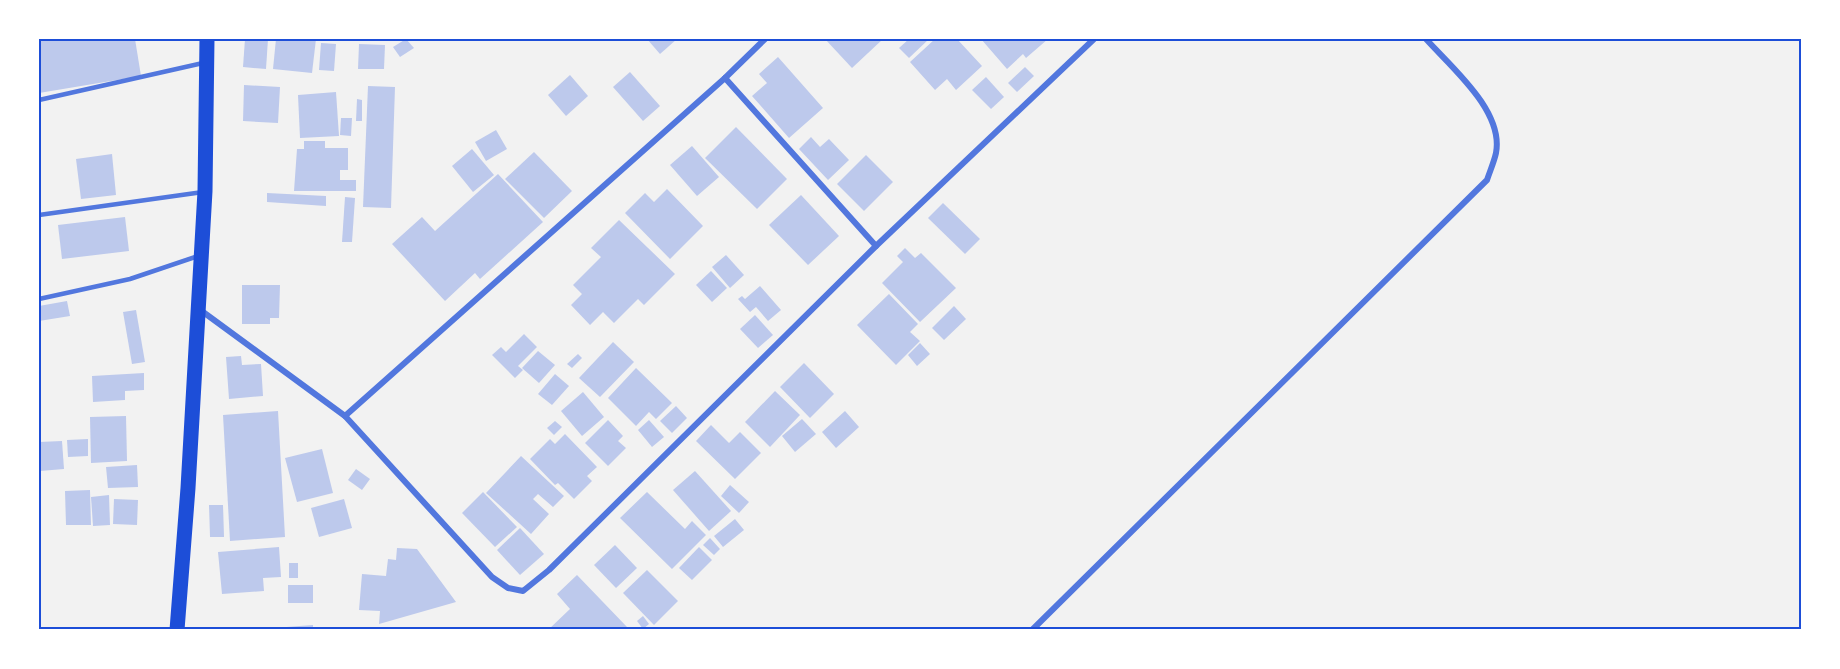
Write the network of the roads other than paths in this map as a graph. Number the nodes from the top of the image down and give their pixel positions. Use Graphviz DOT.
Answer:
graph roads {
  1 [pos="207,39"];
  2 [pos="765,39"];
  3 [pos="1094,39"];
  4 [pos="1426,39"];
  5 [pos="205,63"];
  6 [pos="725,78"];
  7 [pos="39,100"];
  8 [pos="205,191"];
  9 [pos="39,215"];
  10 [pos="876,246"];
  11 [pos="200,255"];
  12 [pos="39,299"];
  13 [pos="197,307"];
  14 [pos="345,416"];
  15 [pos="177,630"];
  16 [pos="1032,630"];
  1 -- 5 [label="main road"];
  2 -- 6 [label="street"];
  3 -- 10 [label="street"];
  4 -- 16 [label="street"];
  5 -- 7 [label="lane"];
  5 -- 8 [label="main road"];
  6 -- 10 [label="street"];
  6 -- 14 [label="street"];
  8 -- 9 [label="lane"];
  8 -- 11 [label="main road"];
  10 -- 14 [label="street"];
  11 -- 12 [label="lane"];
  11 -- 13 [label="main road"];
  13 -- 14 [label="street"];
  13 -- 15 [label="main road"];
}
